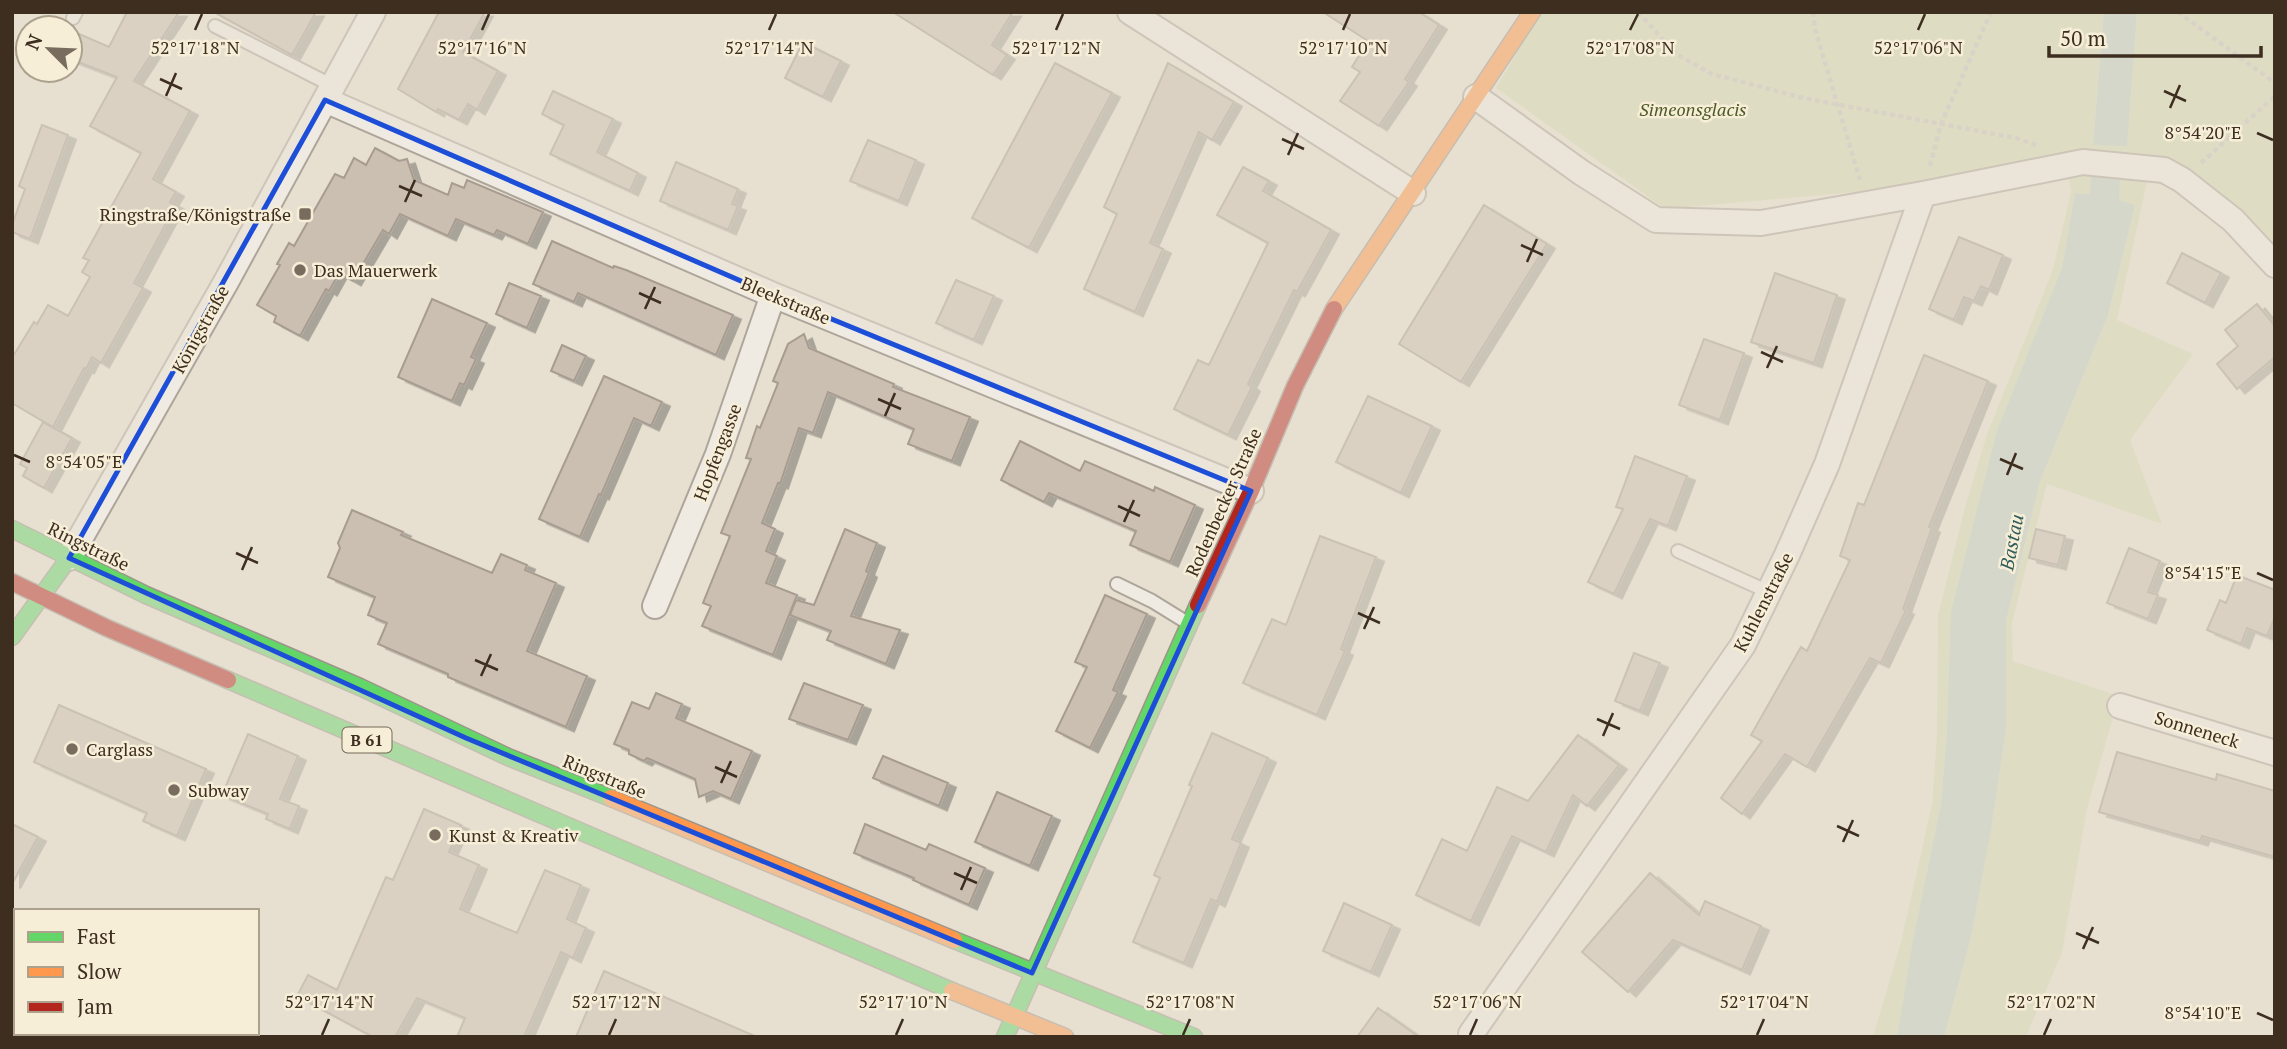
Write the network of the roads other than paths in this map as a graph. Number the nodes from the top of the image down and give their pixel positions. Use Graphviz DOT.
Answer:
graph roads {
  1 [pos="373,12"];
  2 [pos="1130,12"];
  3 [pos="1532,12"];
  4 [pos="215,26"];
  5 [pos="329,93"];
  6 [pos="1476,97"];
  7 [pos="1413,193"];
  8 [pos="1923,194"];
  9 [pos="2275,265"];
  10 [pos="773,295"];
  11 [pos="1251,491"];
  12 [pos="12,529"];
  13 [pos="1678,551"];
  14 [pos="69,558"];
  15 [pos="12,582"];
  16 [pos="1117,584"];
  17 [pos="1769,592"];
  18 [pos="43,598"];
  19 [pos="655,606"];
  20 [pos="1189,624"];
  21 [pos="12,637"];
  22 [pos="2119,706"];
  23 [pos="2275,753"];
  24 [pos="1032,974"];
  25 [pos="1014,1017"];
  26 [pos="1471,1034"];
  27 [pos="1005,1037"];
  28 [pos="1065,1037"];
  29 [pos="1194,1037"];
  1 -- 5 [label="street, Königstraße"];
  2 -- 7 [label="street"];
  3 -- 6 [label="main road, Rodenbecker Straße"];
  4 -- 5 [label="lane"];
  5 -- 10 [label="street, Bleekstraße"];
  5 -- 14 [label="street, Königstraße"];
  6 -- 7 [label="main road, Rodenbecker Straße"];
  6 -- 8 [label="street"];
  7 -- 11 [label="main road, Rodenbecker Straße"];
  8 -- 9 [label="street"];
  8 -- 17 [label="street, Kuhlenstraße"];
  10 -- 11 [label="street, Bleekstraße"];
  10 -- 19 [label="street, Hopfengasse"];
  11 -- 20 [label="main road, Rodenbecker Straße"];
  12 -- 14 [label="main road, Ringstraße / B 61"];
  13 -- 17 [label="lane"];
  14 -- 18 [label="main road, Königstraße"];
  14 -- 24 [label="main road, Ringstraße / B 61"];
  15 -- 18 [label="main road, B 61"];
  16 -- 20 [label="lane"];
  17 -- 26 [label="street, Kuhlenstraße"];
  18 -- 21 [label="main road, Königstraße"];
  18 -- 25 [label="main road, B 61"];
  20 -- 24 [label="main road, Rodenbecker Straße"];
  22 -- 23 [label="street, Sonneneck"];
  24 -- 25 [label="main road, Rodenbecker Straße"];
  24 -- 29 [label="main road, Ringstraße / B 61"];
  25 -- 27 [label="main road, Rodenbecker Straße"];
  25 -- 28 [label="main road, B 61"];
}
